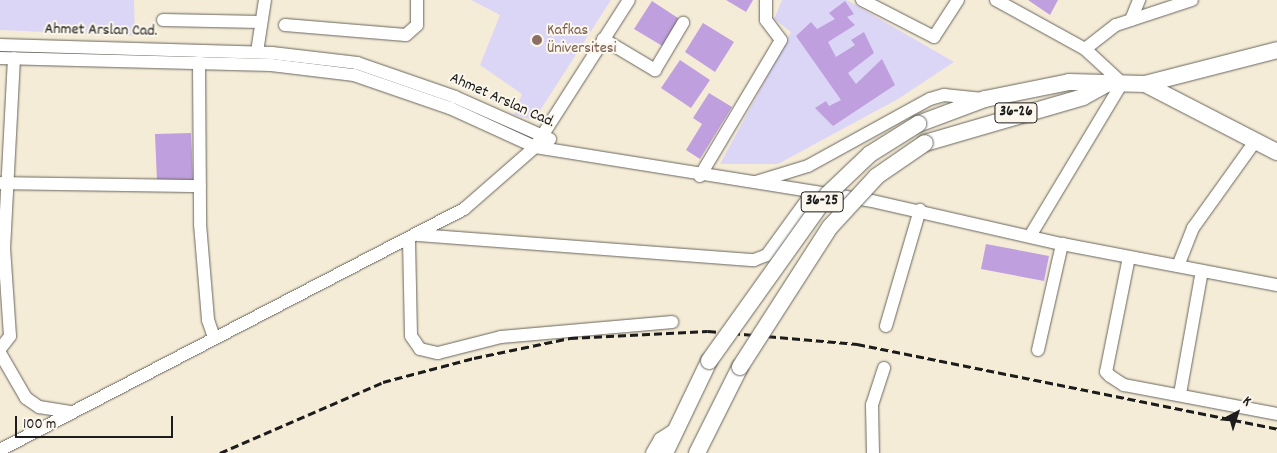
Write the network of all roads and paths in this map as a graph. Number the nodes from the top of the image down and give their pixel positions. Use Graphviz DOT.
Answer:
graph roads {
  1 [pos="265,0"];
  2 [pos="417,0"];
  3 [pos="629,0"];
  4 [pos="766,0"];
  5 [pos="862,0"];
  6 [pos="958,0"];
  7 [pos="996,0"];
  8 [pos="1139,0"];
  9 [pos="1192,0"];
  10 [pos="163,20"];
  11 [pos="1131,20"];
  12 [pos="261,22"];
  13 [pos="683,23"];
  14 [pos="285,25"];
  15 [pos="604,39"];
  16 [pos="0,45"];
  17 [pos="1085,49"];
  18 [pos="1277,50"];
  19 [pos="257,52"];
  20 [pos="0,58"];
  21 [pos="14,58"];
  22 [pos="199,62"];
  23 [pos="1114,84"];
  24 [pos="1145,84"];
  25 [pos="985,99"];
  26 [pos="543,134"];
  27 [pos="1256,140"];
  28 [pos="535,147"];
  29 [pos="564,150"];
  30 [pos="1276,150"];
  31 [pos="700,176"];
  32 [pos="5,183"];
  33 [pos="750,183"];
  34 [pos="200,186"];
  35 [pos="812,193"];
  36 [pos="920,210"];
  37 [pos="1030,236"];
  38 [pos="413,237"];
  39 [pos="1062,244"];
  40 [pos="2,249"];
  41 [pos="1129,257"];
  42 [pos="1178,266"];
  43 [pos="1202,271"];
  44 [pos="1277,285"];
  45 [pos="672,322"];
  46 [pos="886,326"];
  47 [pos="214,337"];
  48 [pos="0,349"];
  49 [pos="1038,350"];
  50 [pos="0,353"];
  51 [pos="884,368"];
  52 [pos="1180,394"];
  53 [pos="69,412"];
  54 [pos="1277,414"];
  55 [pos="674,430"];
  56 [pos="0,450"];
  57 [pos="652,453"];
  58 [pos="665,453"];
  59 [pos="697,453"];
  60 [pos="872,453"];
  1 -- 12 [label="street"];
  2 -- 14 [label="street"];
  3 -- 15 [label="street"];
  4 -- 31 [label="street"];
  5 -- 6 [label="street"];
  7 -- 17 [label="street"];
  8 -- 11 [label="street"];
  9 -- 11 [label="street"];
  10 -- 12 [label="street"];
  11 -- 17 [label="street"];
  12 -- 19 [label="street"];
  13 -- 15 [label="street"];
  15 -- 26 [label="street"];
  16 -- 19 [label="street, Ahmet Arslan Cad."];
  17 -- 23 [label="street"];
  18 -- 24 [label="main road"];
  19 -- 26 [label="street, Ahmet Arslan Cad."];
  20 -- 21 [label="street, Ahmet Arslan Cad."];
  21 -- 22 [label="street, Ahmet Arslan Cad."];
  21 -- 32 [label="street"];
  22 -- 28 [label="street, Ahmet Arslan Cad."];
  22 -- 34 [label="street"];
  23 -- 24 [label="main road"];
  23 -- 25 [label="main road, 36-25"];
  23 -- 37 [label="street"];
  23 -- 59 [label="main road, 36-26, bridge"];
  24 -- 27 [label="main road"];
  25 -- 33 [label="street"];
  25 -- 55 [label="main road, 36-25, bridge"];
  26 -- 28 [label="street"];
  26 -- 29 [label="street, Ahmet Arslan Cad."];
  27 -- 30 [label="main road"];
  27 -- 42 [label="street"];
  28 -- 29 [label="street, Ahmet Arslan Cad."];
  28 -- 38 [label="street"];
  29 -- 31 [label="street"];
  31 -- 33 [label="street"];
  32 -- 34 [label="street"];
  32 -- 40 [label="street"];
  33 -- 35 [label="street"];
  34 -- 47 [label="street"];
  35 -- 36 [label="street"];
  35 -- 38 [label="street"];
  36 -- 37 [label="street"];
  36 -- 46 [label="street"];
  37 -- 39 [label="street"];
  38 -- 45 [label="street"];
  38 -- 47 [label="street"];
  39 -- 41 [label="street"];
  39 -- 49 [label="street"];
  40 -- 48 [label="street"];
  41 -- 42 [label="street"];
  41 -- 52 [label="street"];
  42 -- 43 [label="street"];
  43 -- 44 [label="street"];
  43 -- 52 [label="street"];
  47 -- 53 [label="street"];
  50 -- 53 [label="street"];
  51 -- 60 [label="street"];
  52 -- 54 [label="street"];
  53 -- 56 [label="street"];
  55 -- 57 [label="street"];
  55 -- 58 [label="main road, 36-25"];
}
